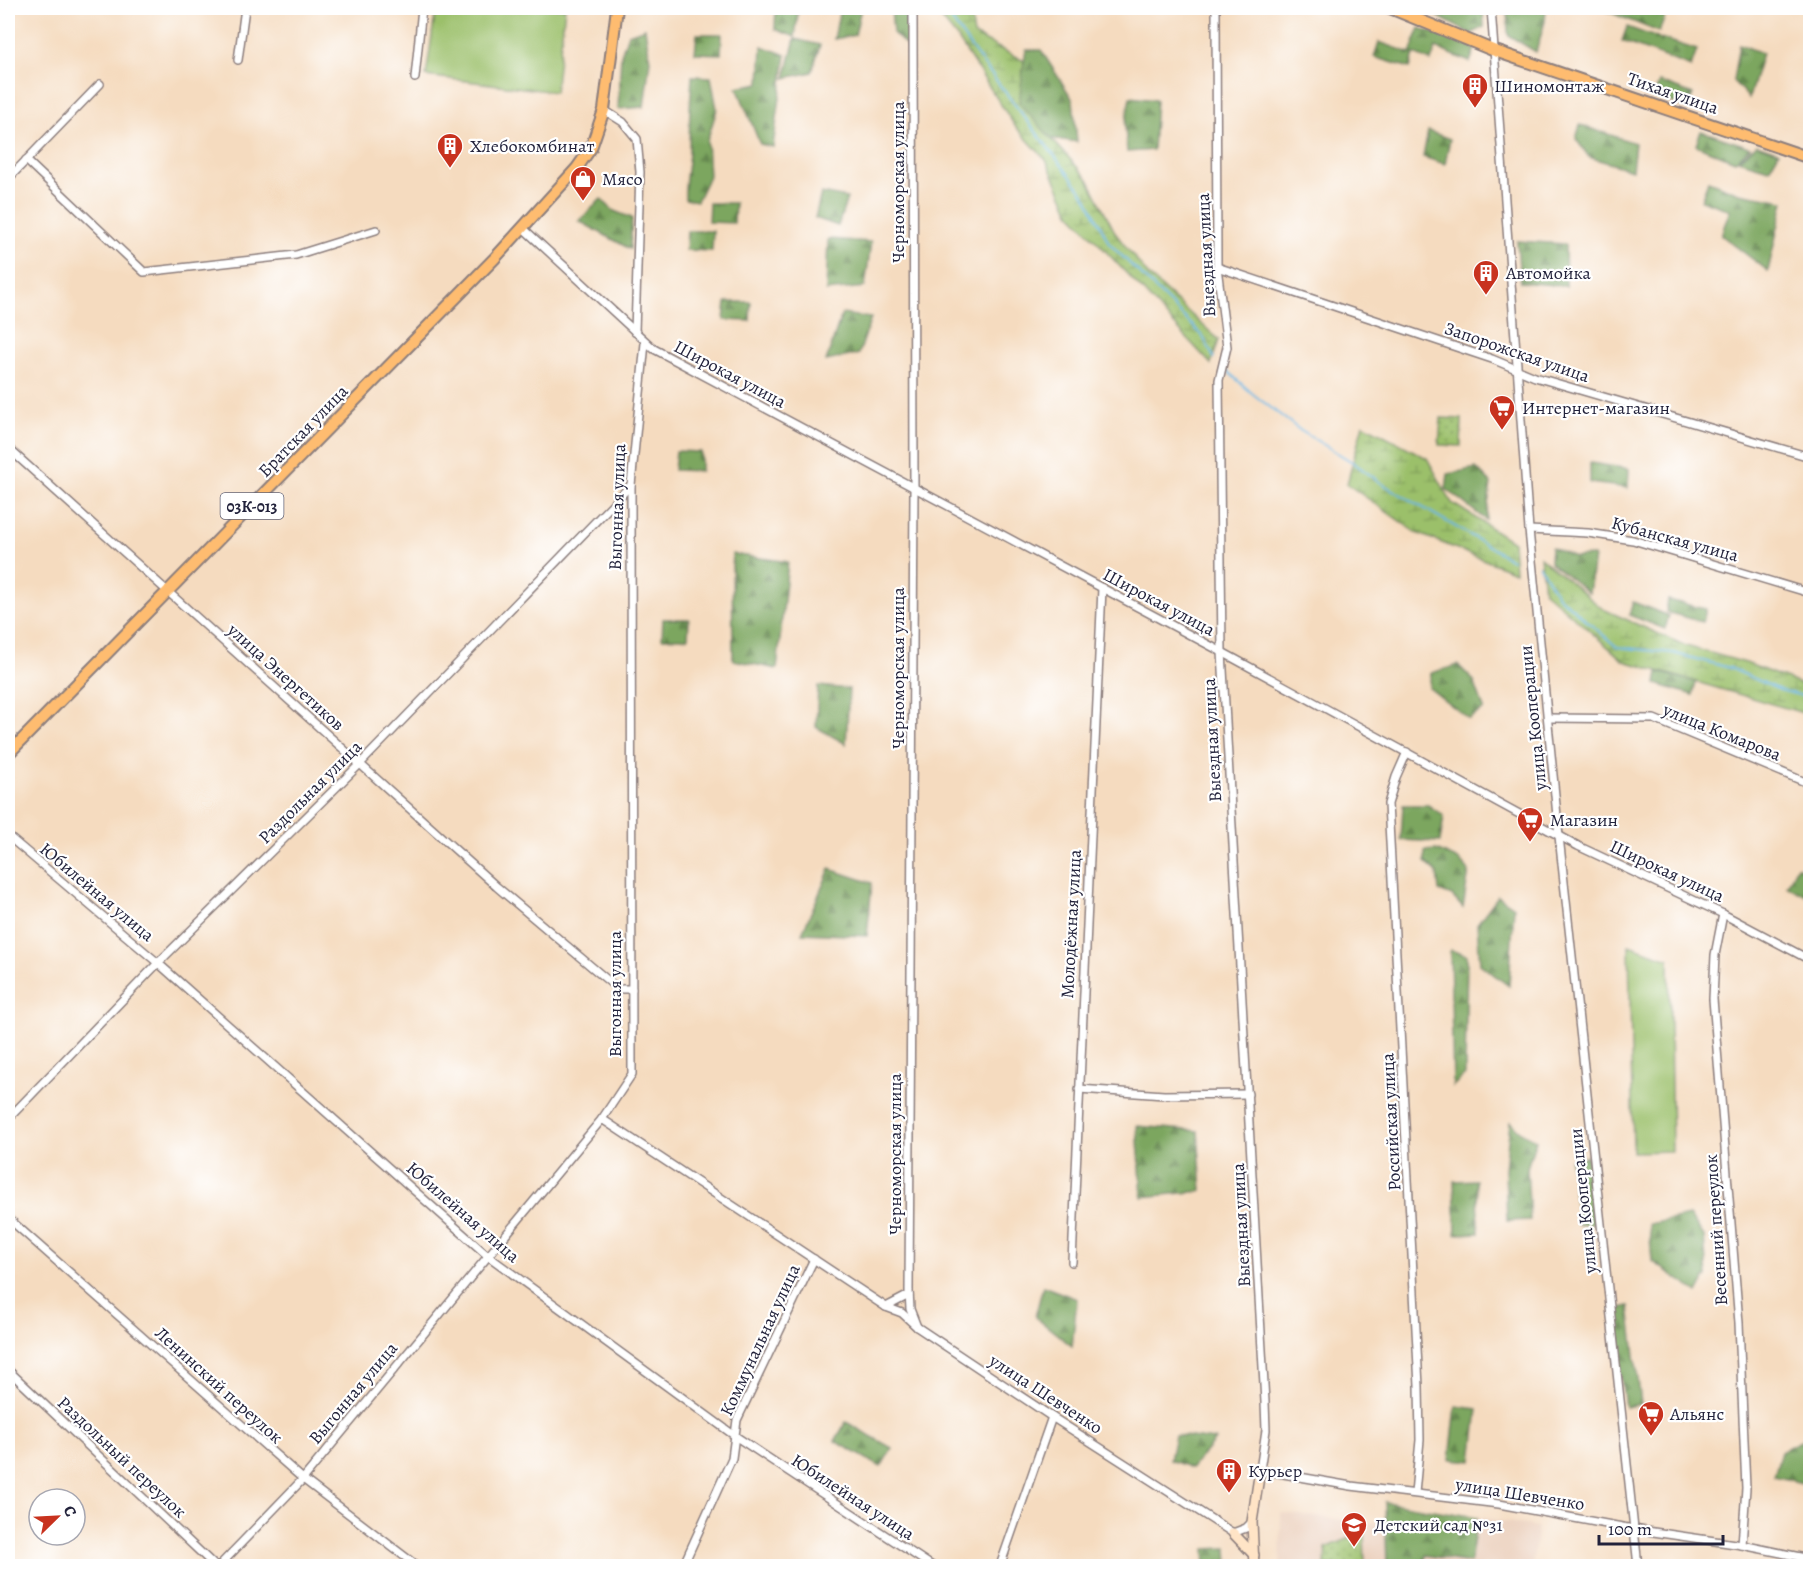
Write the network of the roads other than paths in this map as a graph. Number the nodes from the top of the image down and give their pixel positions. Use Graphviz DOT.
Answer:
graph roads {
  1 [pos="245,8"];
  2 [pos="422,8"];
  3 [pos="616,8"];
  4 [pos="913,8"];
  5 [pos="1216,8"];
  6 [pos="1390,8"];
  7 [pos="1491,8"];
  8 [pos="1495,51"];
  9 [pos="238,60"];
  10 [pos="415,78"];
  11 [pos="100,84"];
  12 [pos="604,110"];
  13 [pos="1810,158"];
  14 [pos="26,160"];
  15 [pos="8,179"];
  16 [pos="523,228"];
  17 [pos="376,230"];
  18 [pos="1217,267"];
  19 [pos="635,332"];
  20 [pos="645,343"];
  21 [pos="1518,368"];
  22 [pos="8,448"];
  23 [pos="1810,457"];
  24 [pos="631,485"];
  25 [pos="914,490"];
  26 [pos="1529,530"];
  27 [pos="1102,588"];
  28 [pos="168,592"];
  29 [pos="1810,593"];
  30 [pos="1222,652"];
  31 [pos="1548,718"];
  32 [pos="1407,752"];
  33 [pos="8,754"];
  34 [pos="361,763"];
  35 [pos="1810,784"];
  36 [pos="8,836"];
  37 [pos="1559,836"];
  38 [pos="1723,914"];
  39 [pos="1810,960"];
  40 [pos="158,963"];
  41 [pos="632,989"];
  42 [pos="1079,1089"];
  43 [pos="1248,1094"];
  44 [pos="8,1119"];
  45 [pos="602,1119"];
  46 [pos="8,1218"];
  47 [pos="488,1256"];
  48 [pos="814,1259"];
  49 [pos="1072,1262"];
  50 [pos="909,1295"];
  51 [pos="886,1307"];
  52 [pos="917,1327"];
  53 [pos="8,1370"];
  54 [pos="1052,1417"];
  55 [pos="735,1436"];
  56 [pos="1260,1470"];
  57 [pos="303,1479"];
  58 [pos="1415,1493"];
  59 [pos="1252,1522"];
  60 [pos="1633,1529"];
  61 [pos="1233,1533"];
  62 [pos="1742,1545"];
  63 [pos="1254,1555"];
  64 [pos="1810,1559"];
  65 [pos="217,1566"];
  66 [pos="417,1566"];
  67 [pos="683,1566"];
  68 [pos="932,1566"];
  69 [pos="1000,1566"];
  70 [pos="1254,1566"];
  71 [pos="1638,1566"];
  1 -- 9 [label="street"];
  2 -- 10 [label="street"];
  3 -- 12 [label="main road, 03К-013"];
  4 -- 25 [label="street, Черноморская улица"];
  5 -- 18 [label="street, Выездная улица"];
  6 -- 8 [label="main road, Тихая улица"];
  7 -- 8 [label="street, улица Кооперации"];
  8 -- 13 [label="main road, Тихая улица"];
  8 -- 21 [label="street, улица Кооперации"];
  11 -- 14 [label="street"];
  12 -- 16 [label="main road, 03К-013"];
  12 -- 19 [label="street"];
  14 -- 15 [label="street"];
  14 -- 17 [label="street"];
  16 -- 19 [label="street, Широкая улица"];
  16 -- 28 [label="main road, Братская улица / 03К-013"];
  18 -- 21 [label="street, Запорожская улица"];
  18 -- 30 [label="street, Выездная улица"];
  19 -- 20 [label="street, Широкая улица"];
  20 -- 24 [label="street, Выгонная улица"];
  20 -- 25 [label="street, Широкая улица"];
  21 -- 23 [label="street, Запорожская улица"];
  21 -- 26 [label="street, улица Кооперации"];
  22 -- 28 [label="street, улица Энергетиков"];
  24 -- 34 [label="street, Раздольная улица"];
  24 -- 41 [label="street, Выгонная улица"];
  25 -- 27 [label="street, Широкая улица"];
  25 -- 50 [label="street, Черноморская улица"];
  26 -- 29 [label="street, Кубанская улица"];
  26 -- 31 [label="street, улица Кооперации"];
  27 -- 30 [label="street, Широкая улица"];
  27 -- 42 [label="street, Молодёжная улица"];
  28 -- 33 [label="main road, Братская улица / 03К-013"];
  28 -- 34 [label="street, улица Энергетиков"];
  30 -- 32 [label="street, Широкая улица"];
  30 -- 43 [label="street, Выездная улица"];
  31 -- 35 [label="street, улица Комарова"];
  31 -- 37 [label="street, улица Кооперации"];
  32 -- 37 [label="street, Широкая улица"];
  32 -- 58 [label="street, Российская улица"];
  34 -- 40 [label="street, Раздольная улица"];
  34 -- 41 [label="street, улица Энергетиков"];
  36 -- 40 [label="street, Юбилейная улица"];
  37 -- 38 [label="street, Широкая улица"];
  37 -- 60 [label="street, улица Кооперации"];
  38 -- 39 [label="street, Широкая улица"];
  38 -- 62 [label="street, Весенний переулок"];
  40 -- 44 [label="street, Раздольная улица"];
  40 -- 47 [label="street, Юбилейная улица"];
  41 -- 45 [label="street, Выгонная улица"];
  42 -- 43 [label="street"];
  42 -- 49 [label="street, Молодёжная улица"];
  43 -- 56 [label="street, Выездная улица"];
  45 -- 47 [label="street, Выгонная улица"];
  45 -- 48 [label="street, улица Шевченко"];
  46 -- 57 [label="street, Ленинский переулок"];
  47 -- 55 [label="street, Юбилейная улица"];
  47 -- 57 [label="street, Выгонная улица"];
  48 -- 51 [label="street, улица Шевченко"];
  48 -- 55 [label="street, Коммунальная улица"];
  50 -- 51 [label="street"];
  50 -- 52 [label="street, Черноморская улица"];
  51 -- 52 [label="street, улица Шевченко"];
  52 -- 54 [label="street, улица Шевченко"];
  53 -- 65 [label="street, Раздольный переулок"];
  54 -- 61 [label="street, улица Шевченко"];
  54 -- 69 [label="street"];
  55 -- 67 [label="street, Коммунальная улица"];
  55 -- 68 [label="street, Юбилейная улица"];
  56 -- 58 [label="street, улица Шевченко"];
  56 -- 59 [label="street"];
  57 -- 65 [label="street, Выгонная улица"];
  57 -- 66 [label="street, Ленинский переулок"];
  58 -- 60 [label="street, улица Шевченко"];
  59 -- 61 [label="street"];
  59 -- 63 [label="street"];
  60 -- 62 [label="street, улица Шевченко"];
  60 -- 71 [label="street, улица Кооперации"];
  61 -- 63 [label="street"];
  62 -- 64 [label="street, улица Шевченко"];
  63 -- 70 [label="street"];
}
